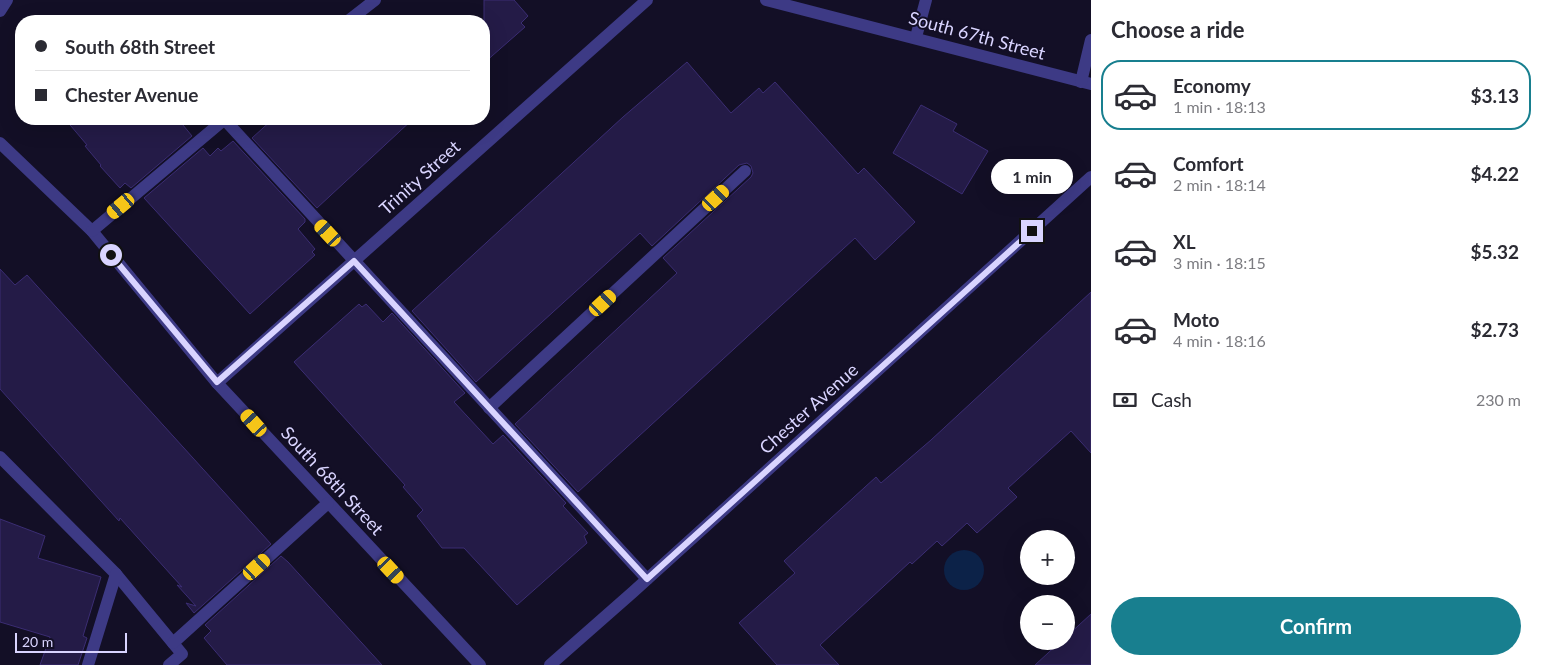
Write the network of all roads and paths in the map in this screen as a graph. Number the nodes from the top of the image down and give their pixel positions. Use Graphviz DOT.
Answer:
graph roads {
  1 [pos="7,0"];
  2 [pos="375,0"];
  3 [pos="646,0"];
  4 [pos="766,0"];
  5 [pos="926,0"];
  6 [pos="0,11"];
  7 [pos="356,15"];
  8 [pos="916,37"];
  9 [pos="1091,40"];
  10 [pos="1086,83"];
  11 [pos="217,125"];
  12 [pos="229,125"];
  13 [pos="0,142"];
  14 [pos="745,171"];
  15 [pos="1091,177"];
  16 [pos="92,232"];
  17 [pos="354,261"];
  18 [pos="217,382"];
  19 [pos="489,408"];
  20 [pos="0,457"];
  21 [pos="328,503"];
  22 [pos="116,574"];
  23 [pos="647,579"];
  24 [pos="173,643"];
  25 [pos="88,665"];
  26 [pos="169,665"];
  27 [pos="480,665"];
  28 [pos="550,665"];
  1 -- 6 [label="street"];
  2 -- 7 [label="street"];
  3 -- 17 [label="street, Trinity Street"];
  4 -- 8 [label="street, South 67th Street"];
  5 -- 8 [label="street"];
  8 -- 10 [label="street, South 67th Street"];
  9 -- 10 [label="street"];
  11 -- 16 [label="street"];
  12 -- 17 [label="street"];
  13 -- 16 [label="street, South 68th Street"];
  14 -- 19 [label="street"];
  15 -- 23 [label="street, Chester Avenue"];
  16 -- 18 [label="street, South 68th Street"];
  17 -- 18 [label="street, Trinity Street"];
  17 -- 19 [label="street"];
  18 -- 21 [label="street, South 68th Street"];
  19 -- 23 [label="street"];
  20 -- 22 [label="street"];
  21 -- 24 [label="street"];
  21 -- 27 [label="street, South 68th Street"];
  22 -- 24 [label="street"];
  22 -- 25 [label="street"];
  23 -- 28 [label="street, Chester Avenue"];
  24 -- 26 [label="street"];
}
